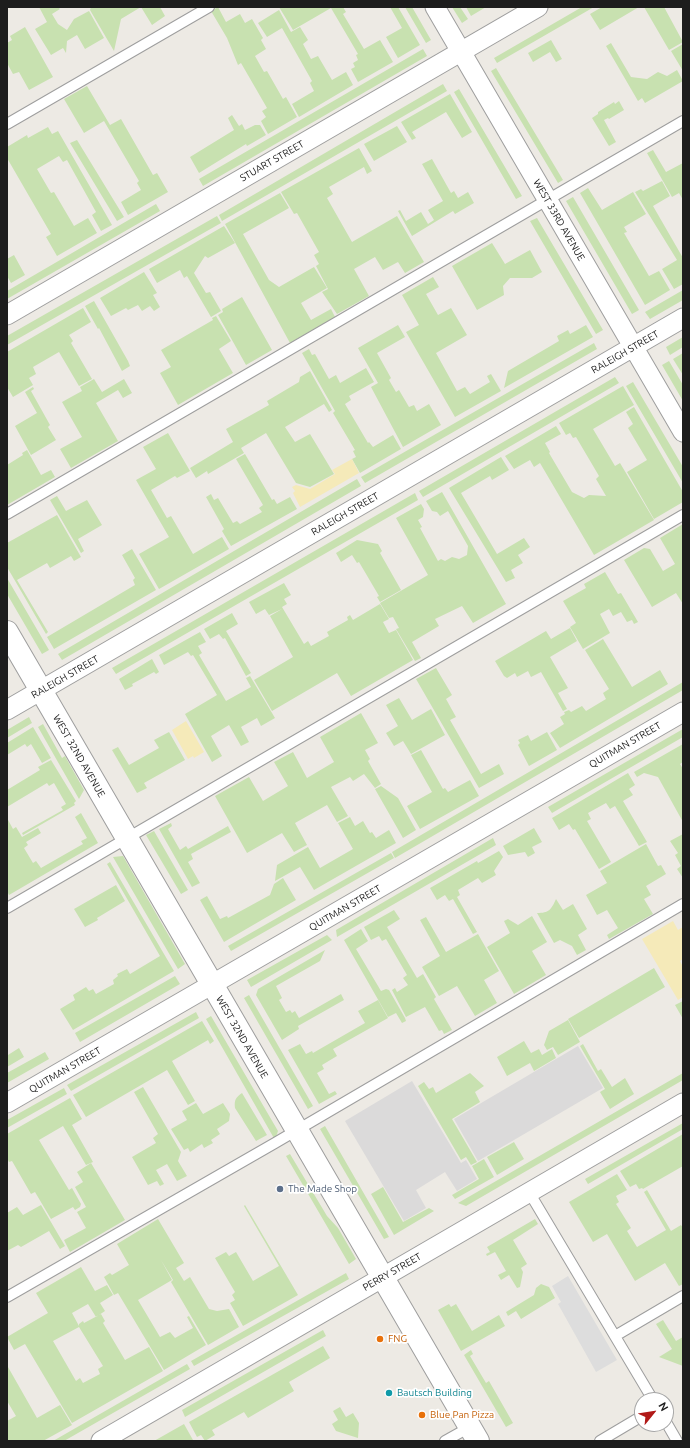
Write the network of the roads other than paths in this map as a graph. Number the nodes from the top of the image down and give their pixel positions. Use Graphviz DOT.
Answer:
graph roads {
  1 [pos="209,7"];
  2 [pos="435,7"];
  3 [pos="538,7"];
  4 [pos="461,51"];
  5 [pos="683,121"];
  6 [pos="7,124"];
  7 [pos="548,200"];
  8 [pos="7,314"];
  9 [pos="683,318"];
  10 [pos="633,347"];
  11 [pos="683,432"];
  12 [pos="7,514"];
  13 [pos="683,515"];
  14 [pos="7,632"];
  15 [pos="41,690"];
  16 [pos="7,710"];
  17 [pos="683,712"];
  18 [pos="127,838"];
  19 [pos="683,904"];
  20 [pos="7,908"];
  21 [pos="212,985"];
  22 [pos="7,1103"];
  23 [pos="683,1103"];
  24 [pos="297,1131"];
  25 [pos="529,1192"];
  26 [pos="382,1278"];
  27 [pos="683,1296"];
  28 [pos="7,1297"];
  29 [pos="614,1336"];
  30 [pos="648,1392"];
  31 [pos="634,1421"];
  32 [pos="672,1432"];
  33 [pos="474,1434"];
  34 [pos="101,1441"];
  35 [pos="445,1441"];
  36 [pos="600,1441"];
  37 [pos="677,1441"];
  1 -- 6 [label="lane"];
  2 -- 4 [label="street, WEST 33RD AVENUE"];
  3 -- 4 [label="street, STUART STREET"];
  4 -- 7 [label="street, WEST 33RD AVENUE"];
  4 -- 8 [label="street, STUART STREET"];
  5 -- 7 [label="lane"];
  7 -- 10 [label="street, WEST 33RD AVENUE"];
  7 -- 12 [label="lane"];
  9 -- 10 [label="street, RALEIGH STREET"];
  10 -- 11 [label="street, WEST 33RD AVENUE"];
  10 -- 15 [label="street, RALEIGH STREET"];
  13 -- 18 [label="lane"];
  14 -- 15 [label="street, WEST 32ND AVENUE"];
  15 -- 16 [label="street, RALEIGH STREET"];
  15 -- 18 [label="street, WEST 32ND AVENUE"];
  17 -- 21 [label="street, QUITMAN STREET"];
  18 -- 20 [label="lane"];
  18 -- 21 [label="street, WEST 32ND AVENUE"];
  19 -- 24 [label="lane"];
  21 -- 22 [label="street, QUITMAN STREET"];
  21 -- 24 [label="street, WEST 32ND AVENUE"];
  23 -- 25 [label="street, PERRY STREET"];
  24 -- 26 [label="street, WEST 32ND AVENUE"];
  24 -- 28 [label="lane"];
  25 -- 26 [label="street, PERRY STREET"];
  25 -- 29 [label="lane"];
  26 -- 33 [label="street, WEST 32ND AVENUE"];
  26 -- 34 [label="street, PERRY STREET"];
  27 -- 29 [label="lane"];
  29 -- 30 [label="lane"];
  31 -- 36 [label="lane"];
  32 -- 37 [label="lane"];
  33 -- 35 [label="lane"];
}
